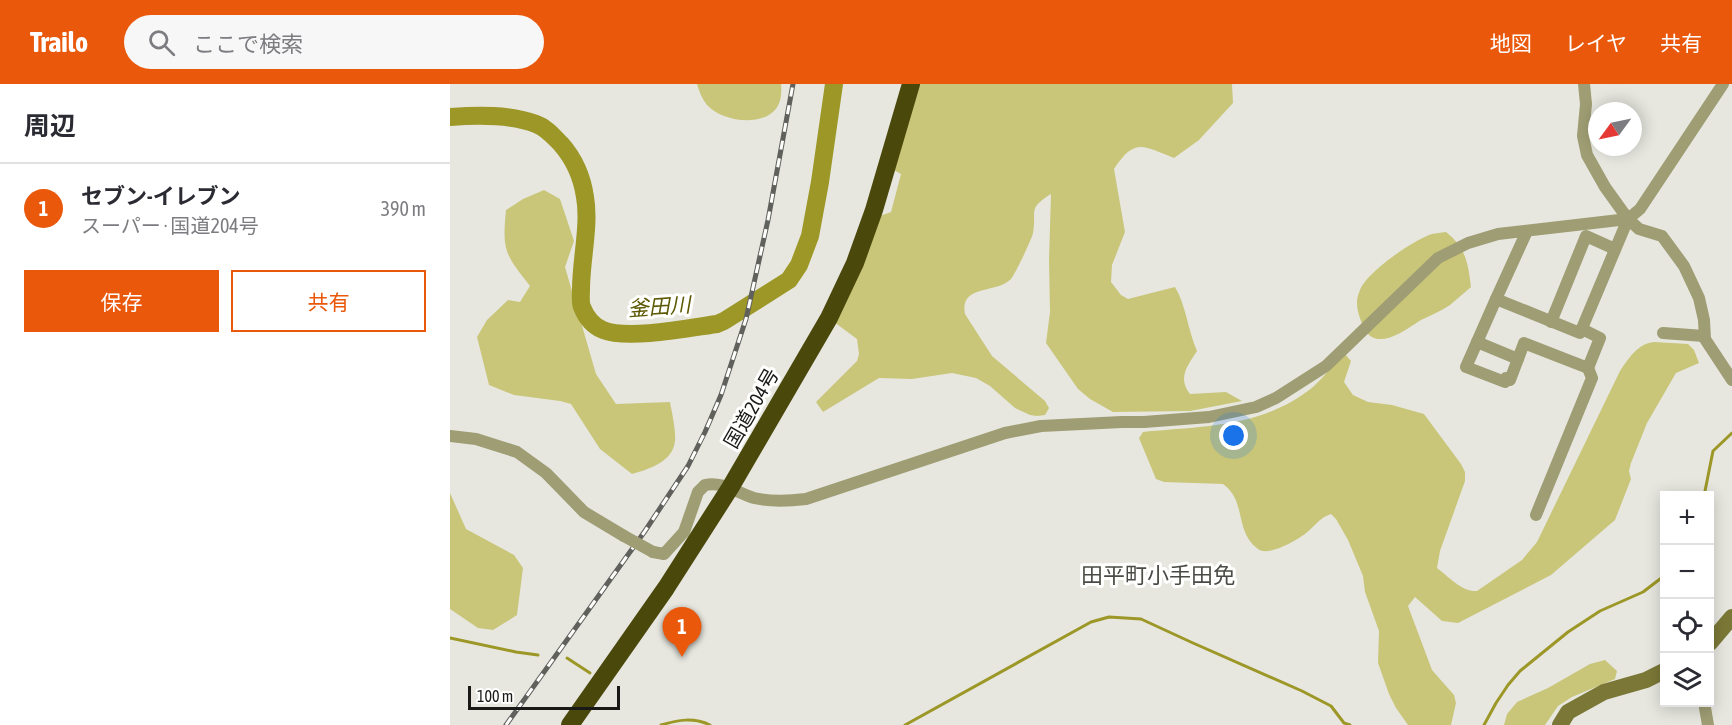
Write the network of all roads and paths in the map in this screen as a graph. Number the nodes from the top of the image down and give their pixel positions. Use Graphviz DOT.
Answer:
graph roads {
  1 [pos="911,84"];
  2 [pos="1584,84"];
  3 [pos="1723,84"];
  4 [pos="1628,219"];
  5 [pos="1527,231"];
  6 [pos="1615,249"];
  7 [pos="1496,299"];
  8 [pos="1551,322"];
  9 [pos="1582,329"];
  10 [pos="1663,333"];
  11 [pos="1704,336"];
  12 [pos="1477,342"];
  13 [pos="1518,359"];
  14 [pos="1588,368"];
  15 [pos="1732,380"];
  16 [pos="450,436"];
  17 [pos="729,488"];
  18 [pos="1536,515"];
  19 [pos="1732,617"];
  20 [pos="1714,638"];
  21 [pos="1660,674"];
  22 [pos="1705,707"];
  23 [pos="570,725"];
  24 [pos="1560,725"];
  25 [pos="1708,725"];
  1 -- 17 [label="highway, 国道204号"];
  2 -- 4 [label="street"];
  3 -- 4 [label="street"];
  4 -- 5 [label="street"];
  4 -- 6 [label="street"];
  4 -- 11 [label="street"];
  5 -- 7 [label="street"];
  5 -- 17 [label="street"];
  6 -- 8 [label="street"];
  6 -- 9 [label="street"];
  7 -- 8 [label="street"];
  7 -- 12 [label="street"];
  8 -- 9 [label="street"];
  9 -- 14 [label="street"];
  10 -- 11 [label="street"];
  11 -- 15 [label="street"];
  12 -- 13 [label="street"];
  12 -- 13 [label="street"];
  13 -- 14 [label="street"];
  14 -- 18 [label="street"];
  16 -- 17 [label="street, bridge"];
  17 -- 23 [label="highway, 国道204号"];
  19 -- 20 [label="main road"];
  21 -- 24 [label="main road"];
  22 -- 25 [label="street"];
}
